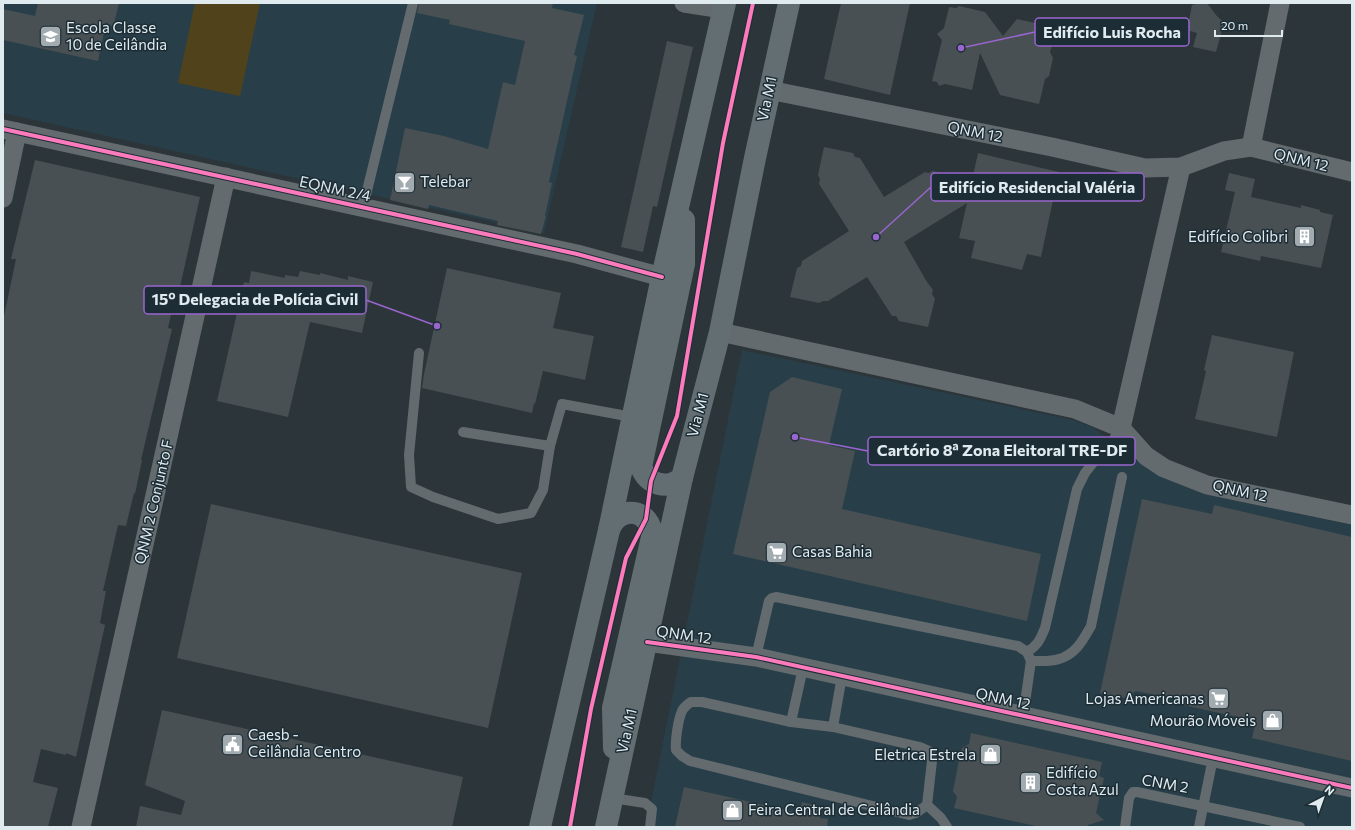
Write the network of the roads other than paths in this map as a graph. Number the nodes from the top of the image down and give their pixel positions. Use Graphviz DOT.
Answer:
graph roads {
  1 [pos="413,3"];
  2 [pos="684,3"];
  3 [pos="773,3"];
  4 [pos="789,3"];
  5 [pos="1280,3"];
  6 [pos="724,6"];
  7 [pos="769,90"];
  8 [pos="10,130"];
  9 [pos="1251,147"];
  10 [pos="755,158"];
  11 [pos="1181,167"];
  12 [pos="1352,172"];
  13 [pos="226,177"];
  14 [pos="685,181"];
  15 [pos="3,198"];
  16 [pos="363,207"];
  17 [pos="662,277"];
  18 [pos="720,332"];
  19 [pos="419,353"];
  20 [pos="632,417"];
  21 [pos="1121,428"];
  22 [pos="463,432"];
  23 [pos="550,446"];
  24 [pos="1122,477"];
  25 [pos="682,478"];
  26 [pos="1352,515"];
  27 [pos="609,530"];
  28 [pos="647,642"];
  29 [pos="1029,656"];
  30 [pos="756,657"];
  31 [pos="803,668"];
  32 [pos="842,676"];
  33 [pos="1023,716"];
  34 [pos="791,722"];
  35 [pos="833,727"];
  36 [pos="1213,758"];
  37 [pos="1352,788"];
  38 [pos="613,789"];
  39 [pos="548,791"];
  40 [pos="927,805"];
  41 [pos="1203,807"];
  42 [pos="81,827"];
  43 [pos="540,827"];
  44 [pos="550,827"];
  45 [pos="606,827"];
  46 [pos="650,827"];
  47 [pos="947,827"];
  48 [pos="1125,827"];
  49 [pos="1199,827"];
  50 [pos="1300,827"];
  1 -- 16 [label="lane"];
  2 -- 6 [label="street"];
  3 -- 10 [label="main road"];
  4 -- 7 [label="main road, Via M1"];
  5 -- 9 [label="street"];
  6 -- 14 [label="main road"];
  7 -- 10 [label="main road, Via M1"];
  7 -- 11 [label="street, QNM 12"];
  8 -- 13 [label="street, EQNM 2/4"];
  8 -- 15 [label="street"];
  9 -- 11 [label="street, QNM 12"];
  9 -- 12 [label="street, QNM 12"];
  10 -- 18 [label="main road, Via M1"];
  11 -- 21 [label="street"];
  13 -- 16 [label="street, EQNM 2/4"];
  13 -- 42 [label="street, QNM 2 Conjunto F"];
  14 -- 17 [label="main road"];
  14 -- 25 [label="main road"];
  16 -- 17 [label="street, EQNM 2/4"];
  17 -- 20 [label="main road"];
  18 -- 21 [label="street, QNM 12"];
  18 -- 25 [label="main road, Via M1"];
  19 -- 23 [label="lane"];
  20 -- 23 [label="lane"];
  20 -- 27 [label="main road"];
  21 -- 26 [label="street, QNM 12"];
  21 -- 29 [label="lane"];
  22 -- 23 [label="lane"];
  24 -- 29 [label="lane"];
  25 -- 28 [label="main road, Via M1"];
  27 -- 38 [label="main road"];
  27 -- 39 [label="main road"];
  28 -- 30 [label="street, QNM 12"];
  28 -- 38 [label="main road, Via M1"];
  29 -- 30 [label="lane"];
  29 -- 33 [label="lane, QNM 12"];
  30 -- 31 [label="street, QNM 12"];
  31 -- 32 [label="street, QNM 12"];
  31 -- 34 [label="lane"];
  32 -- 33 [label="street, QNM 12"];
  32 -- 35 [label="lane"];
  33 -- 36 [label="street, QNM 12"];
  34 -- 35 [label="lane"];
  34 -- 40 [label="lane"];
  35 -- 40 [label="lane"];
  36 -- 37 [label="street, QNM 12"];
  36 -- 41 [label="lane, CNM 2"];
  38 -- 45 [label="main road, Via M1"];
  38 -- 46 [label="lane"];
  39 -- 43 [label="main road"];
  39 -- 44 [label="main road"];
  40 -- 47 [label="lane"];
  41 -- 48 [label="lane, CNM 2"];
  41 -- 49 [label="lane, CNM 2"];
  41 -- 50 [label="lane, CNM 2"];
}
